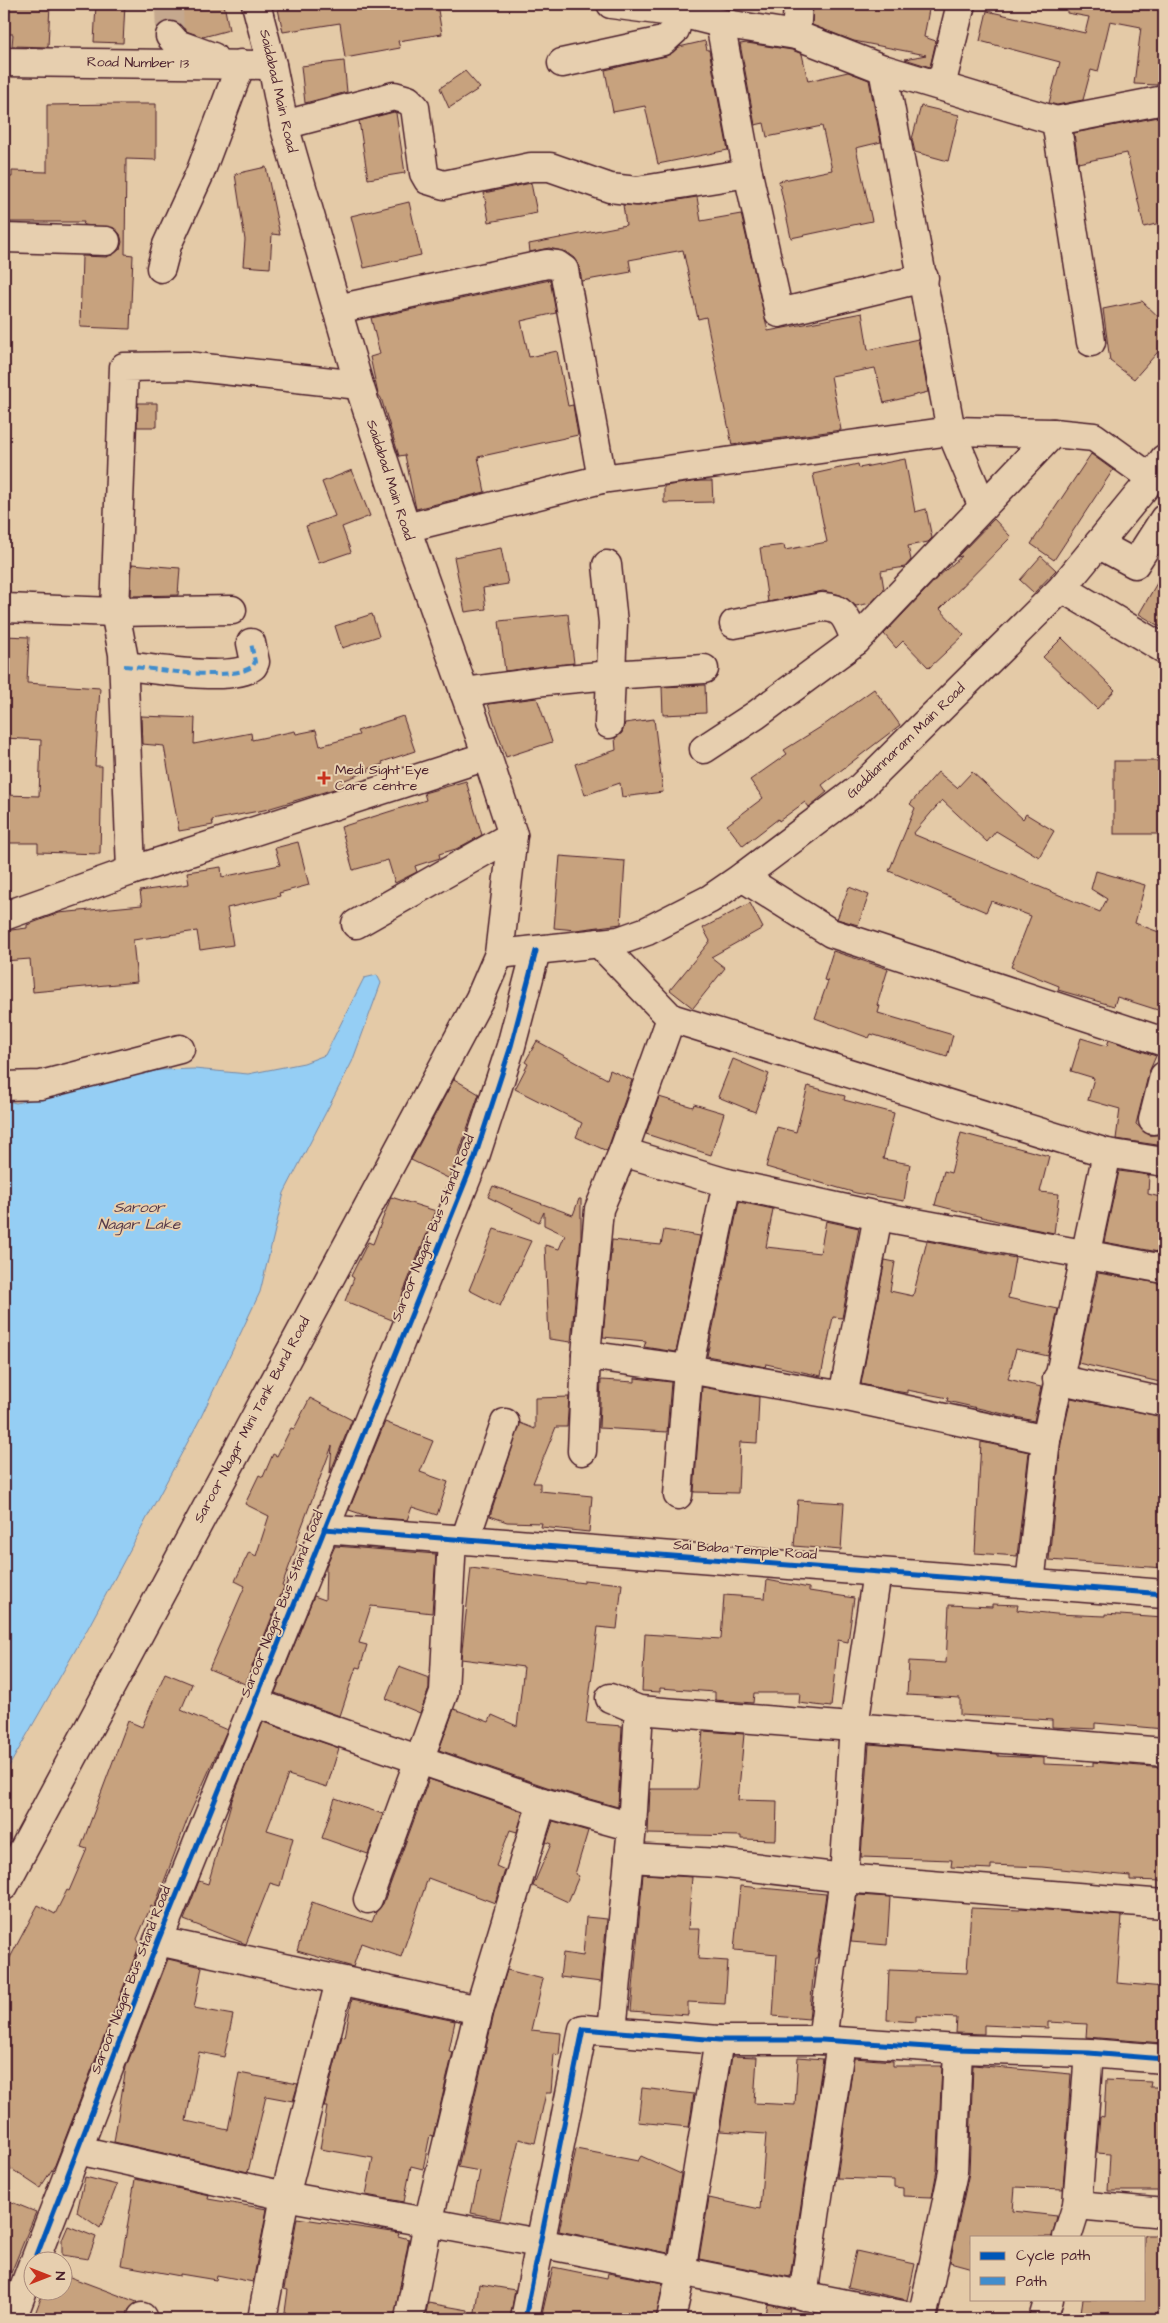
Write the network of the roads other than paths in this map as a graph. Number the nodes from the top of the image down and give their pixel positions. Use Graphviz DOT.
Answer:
graph roads {
  1 [pos="256,4"];
  2 [pos="611,4"];
  3 [pos="798,4"];
  4 [pos="961,4"];
  5 [pos="680,13"];
  6 [pos="720,23"];
  7 [pos="796,35"];
  8 [pos="170,36"];
  9 [pos="4,62"];
  10 [pos="562,63"];
  11 [pos="237,64"];
  12 [pos="272,64"];
  13 [pos="883,69"];
  14 [pos="941,86"];
  15 [pos="1164,100"];
  16 [pos="1056,122"];
  17 [pos="284,125"];
  18 [pos="748,173"];
  19 [pos="4,238"];
  20 [pos="106,240"];
  21 [pos="161,268"];
  22 [pos="924,278"];
  23 [pos="337,309"];
  24 [pos="1090,342"];
  25 [pos="359,385"];
  26 [pos="952,431"];
  27 [pos="1053,433"];
  28 [pos="1158,468"];
  29 [pos="602,479"];
  30 [pos="984,507"];
  31 [pos="1164,519"];
  32 [pos="406,528"];
  33 [pos="1098,544"];
  34 [pos="607,564"];
  35 [pos="1062,588"];
  36 [pos="4,608"];
  37 [pos="232,610"];
  38 [pos="115,612"];
  39 [pos="734,624"];
  40 [pos="856,641"];
  41 [pos="251,643"];
  42 [pos="1164,649"];
  43 [pos="124,666"];
  44 [pos="704,670"];
  45 [pos="612,676"];
  46 [pos="464,692"];
  47 [pos="608,724"];
  48 [pos="704,749"];
  49 [pos="487,756"];
  50 [pos="512,835"];
  51 [pos="131,871"];
  52 [pos="742,877"];
  53 [pos="4,916"];
  54 [pos="356,924"];
  55 [pos="599,943"];
  56 [pos="536,951"];
  57 [pos="499,954"];
  58 [pos="671,1018"];
  59 [pos="1164,1042"];
  60 [pos="180,1049"];
  61 [pos="1164,1076"];
  62 [pos="4,1086"];
  63 [pos="1153,1120"];
  64 [pos="623,1152"];
  65 [pos="1107,1153"];
  66 [pos="1164,1162"];
  67 [pos="727,1182"];
  68 [pos="878,1216"];
  69 [pos="1086,1254"];
  70 [pos="1164,1269"];
  71 [pos="586,1355"];
  72 [pos="688,1369"];
  73 [pos="1057,1379"];
  74 [pos="843,1396"];
  75 [pos="1164,1402"];
  76 [pos="505,1424"];
  77 [pos="1046,1440"];
  78 [pos="582,1451"];
  79 [pos="678,1494"];
  80 [pos="324,1529"];
  81 [pos="459,1539"];
  82 [pos="877,1572"];
  83 [pos="1030,1584"];
  84 [pos="1164,1594"];
  85 [pos="610,1698"];
  86 [pos="255,1703"];
  87 [pos="639,1710"];
  88 [pos="854,1726"];
  89 [pos="1164,1752"];
  90 [pos="420,1758"];
  91 [pos="542,1802"];
  92 [pos="632,1827"];
  93 [pos="629,1858"];
  94 [pos="844,1878"];
  95 [pos="4,1886"];
  96 [pos="368,1899"];
  97 [pos="1164,1904"];
  98 [pos="158,1941"];
  99 [pos="340,1981"];
  100 [pos="479,2010"];
  101 [pos="612,2031"];
  102 [pos="718,2040"];
  103 [pos="832,2042"];
  104 [pos="958,2049"];
  105 [pos="1089,2053"];
  106 [pos="1164,2059"];
  107 [pos="78,2150"];
  108 [pos="285,2196"];
  109 [pos="1076,2205"];
  110 [pos="1164,2213"];
  111 [pos="428,2223"];
  112 [pos="1067,2236"];
  113 [pos="539,2242"];
  114 [pos="38,2250"];
  115 [pos="681,2272"];
  116 [pos="22,2292"];
  117 [pos="1049,2300"];
  118 [pos="814,2305"];
  119 [pos="12,2319"];
  120 [pos="262,2319"];
  121 [pos="409,2319"];
  122 [pos="525,2319"];
  123 [pos="671,2319"];
  124 [pos="922,2319"];
  125 [pos="1043,2319"];
  1 -- 12 [label="street, Saidabad Main Road"];
  2 -- 5 [label="street"];
  3 -- 7 [label="street"];
  4 -- 14 [label="street"];
  5 -- 6 [label="street"];
  5 -- 10 [label="street"];
  6 -- 7 [label="street"];
  6 -- 18 [label="street"];
  7 -- 13 [label="street"];
  8 -- 11 [label="street"];
  9 -- 11 [label="street, Road Number 13"];
  11 -- 12 [label="street, Road Number 13"];
  11 -- 21 [label="street"];
  12 -- 17 [label="street, Saidabad Main Road"];
  13 -- 14 [label="street"];
  13 -- 22 [label="street"];
  14 -- 16 [label="street"];
  15 -- 16 [label="street"];
  16 -- 24 [label="street"];
  17 -- 18 [label="street"];
  17 -- 23 [label="street, Saidabad Main Road"];
  18 -- 22 [label="street"];
  19 -- 20 [label="street"];
  22 -- 26 [label="street"];
  23 -- 25 [label="street, Saidabad Main Road"];
  23 -- 29 [label="street"];
  25 -- 32 [label="street, Saidabad Main Road"];
  25 -- 38 [label="street"];
  26 -- 27 [label="street"];
  26 -- 29 [label="street"];
  26 -- 30 [label="street"];
  27 -- 28 [label="street"];
  27 -- 30 [label="street"];
  28 -- 33 [label="street, Gaddiannaram Main Road"];
  29 -- 32 [label="street"];
  30 -- 40 [label="street"];
  31 -- 33 [label="street"];
  32 -- 46 [label="street, Saidabad Main Road"];
  33 -- 35 [label="street, Gaddiannaram Main Road"];
  34 -- 45 [label="street"];
  35 -- 42 [label="street"];
  35 -- 52 [label="street, Gaddiannaram Main Road"];
  36 -- 38 [label="street"];
  37 -- 38 [label="street"];
  38 -- 43 [label="street"];
  39 -- 40 [label="street"];
  40 -- 48 [label="street"];
  41 -- 43 [label="street"];
  43 -- 51 [label="street"];
  44 -- 45 [label="street"];
  45 -- 46 [label="street"];
  45 -- 47 [label="street"];
  46 -- 49 [label="street, Saidabad Main Road"];
  49 -- 50 [label="street, Saidabad Main Road"];
  49 -- 51 [label="street"];
  50 -- 54 [label="street"];
  50 -- 57 [label="street, Saidabad Main Road"];
  51 -- 53 [label="street"];
  52 -- 55 [label="street, Gaddiannaram Main Road"];
  52 -- 59 [label="street"];
  55 -- 56 [label="street, Gaddiannaram Main Road"];
  55 -- 58 [label="street"];
  56 -- 57 [label="street, Gaddiannaram Main Road"];
  56 -- 80 [label="street, Saroor Nagar Bus Stand Road"];
  57 -- 95 [label="street, Saroor Nagar Mini Tank Bund Road"];
  58 -- 64 [label="street"];
  58 -- 65 [label="street"];
  60 -- 62 [label="street"];
  61 -- 63 [label="street"];
  64 -- 67 [label="street"];
  64 -- 71 [label="street"];
  65 -- 66 [label="street"];
  65 -- 69 [label="street"];
  67 -- 68 [label="street"];
  67 -- 72 [label="street"];
  68 -- 69 [label="street"];
  68 -- 74 [label="street"];
  69 -- 70 [label="street"];
  69 -- 73 [label="street"];
  71 -- 72 [label="street"];
  71 -- 78 [label="street"];
  72 -- 74 [label="street"];
  72 -- 79 [label="street"];
  73 -- 75 [label="street"];
  73 -- 77 [label="street"];
  74 -- 77 [label="street"];
  76 -- 81 [label="street"];
  77 -- 83 [label="street"];
  80 -- 81 [label="street, Sai Baba Temple Road"];
  80 -- 86 [label="street, Saroor Nagar Bus Stand Road"];
  81 -- 82 [label="street, Sai Baba Temple Road"];
  81 -- 90 [label="street"];
  82 -- 83 [label="street, Sai Baba Temple Road"];
  82 -- 88 [label="street"];
  83 -- 84 [label="street, Sai Baba Temple Road"];
  85 -- 87 [label="street"];
  86 -- 90 [label="street"];
  86 -- 98 [label="street, Saroor Nagar Bus Stand Road"];
  87 -- 88 [label="street"];
  87 -- 92 [label="street"];
  88 -- 89 [label="street"];
  88 -- 94 [label="street"];
  90 -- 91 [label="street"];
  90 -- 96 [label="street"];
  91 -- 92 [label="street"];
  91 -- 100 [label="street"];
  92 -- 93 [label="street"];
  93 -- 94 [label="street"];
  93 -- 101 [label="street"];
  94 -- 97 [label="street"];
  94 -- 103 [label="street"];
  98 -- 99 [label="street"];
  98 -- 107 [label="street, Saroor Nagar Bus Stand Road"];
  99 -- 100 [label="street"];
  99 -- 108 [label="street"];
  100 -- 111 [label="street"];
  101 -- 102 [label="street"];
  101 -- 113 [label="street"];
  102 -- 103 [label="street"];
  102 -- 115 [label="street"];
  103 -- 104 [label="street"];
  103 -- 118 [label="street"];
  104 -- 105 [label="street"];
  104 -- 124 [label="street"];
  105 -- 106 [label="street"];
  105 -- 109 [label="street"];
  107 -- 108 [label="street"];
  107 -- 114 [label="street, Saroor Nagar Bus Stand Road"];
  108 -- 111 [label="street"];
  108 -- 120 [label="street"];
  109 -- 110 [label="street"];
  109 -- 112 [label="street"];
  111 -- 113 [label="street"];
  111 -- 121 [label="street"];
  113 -- 115 [label="street"];
  113 -- 122 [label="street"];
  115 -- 118 [label="street"];
  115 -- 123 [label="street"];
  116 -- 119 [label="street"];
  117 -- 125 [label="street"];
  118 -- 124 [label="street"];
}
